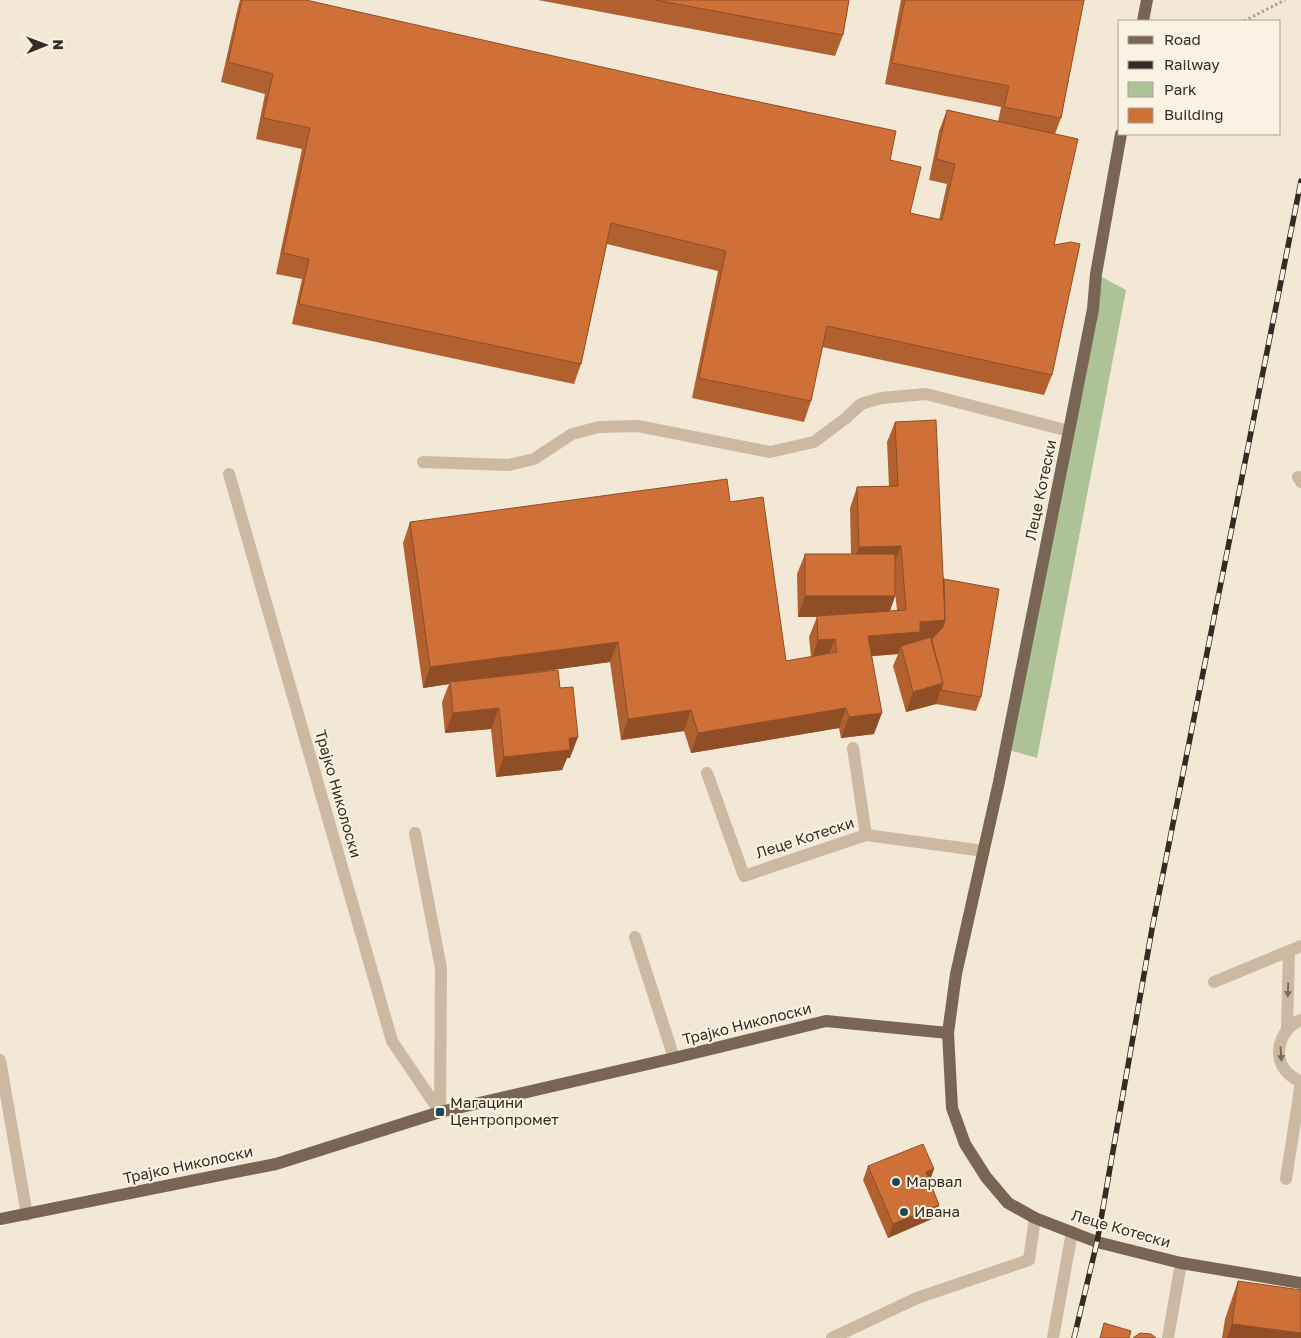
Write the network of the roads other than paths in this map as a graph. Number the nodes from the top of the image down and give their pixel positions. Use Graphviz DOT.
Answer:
graph roads {
  1 [pos="1147,0"];
  2 [pos="1143,20"];
  3 [pos="1121,135"];
  4 [pos="1069,431"];
  5 [pos="423,462"];
  6 [pos="229,474"];
  7 [pos="853,748"];
  8 [pos="707,773"];
  9 [pos="415,833"];
  10 [pos="866,835"];
  11 [pos="984,851"];
  12 [pos="635,937"];
  13 [pos="1295,948"];
  14 [pos="1214,982"];
  15 [pos="1301,1020"];
  16 [pos="1287,1029"];
  17 [pos="948,1033"];
  18 [pos="674,1058"];
  19 [pos="0,1060"];
  20 [pos="1301,1083"];
  21 [pos="440,1112"];
  22 [pos="1286,1179"];
  23 [pos="27,1215"];
  24 [pos="1034,1218"];
  25 [pos="0,1220"];
  26 [pos="1072,1232"];
  27 [pos="1181,1263"];
  28 [pos="1301,1283"];
  29 [pos="832,1338"];
  30 [pos="1053,1338"];
  31 [pos="1168,1338"];
  1 -- 2 [label="main road"];
  3 -- 4 [label="main road, Леце Котески"];
  4 -- 5 [label="street"];
  4 -- 11 [label="main road, Леце Котески"];
  6 -- 21 [label="street, Трајко Николоски"];
  7 -- 10 [label="street, Леце Котески"];
  8 -- 10 [label="street, Леце Котески"];
  9 -- 21 [label="street"];
  10 -- 11 [label="street, Леце Котески"];
  11 -- 17 [label="main road, Леце Котески"];
  12 -- 18 [label="street, Трајко Николоски"];
  13 -- 14 [label="street"];
  13 -- 16 [label="street, one-way"];
  15 -- 16 [label="street"];
  16 -- 20 [label="street, one-way"];
  17 -- 18 [label="main road, Трајко Николоски"];
  17 -- 24 [label="main road, Леце Котески"];
  18 -- 21 [label="main road, Трајко Николоски"];
  19 -- 23 [label="street"];
  20 -- 22 [label="street"];
  21 -- 23 [label="main road, Трајко Николоски"];
  23 -- 25 [label="main road, Трајко Николоски"];
  24 -- 26 [label="main road, Леце Котески"];
  24 -- 29 [label="street"];
  26 -- 27 [label="main road, Леце Котески"];
  26 -- 30 [label="street"];
  27 -- 28 [label="main road, Леце Котески"];
  27 -- 31 [label="street"];
}
